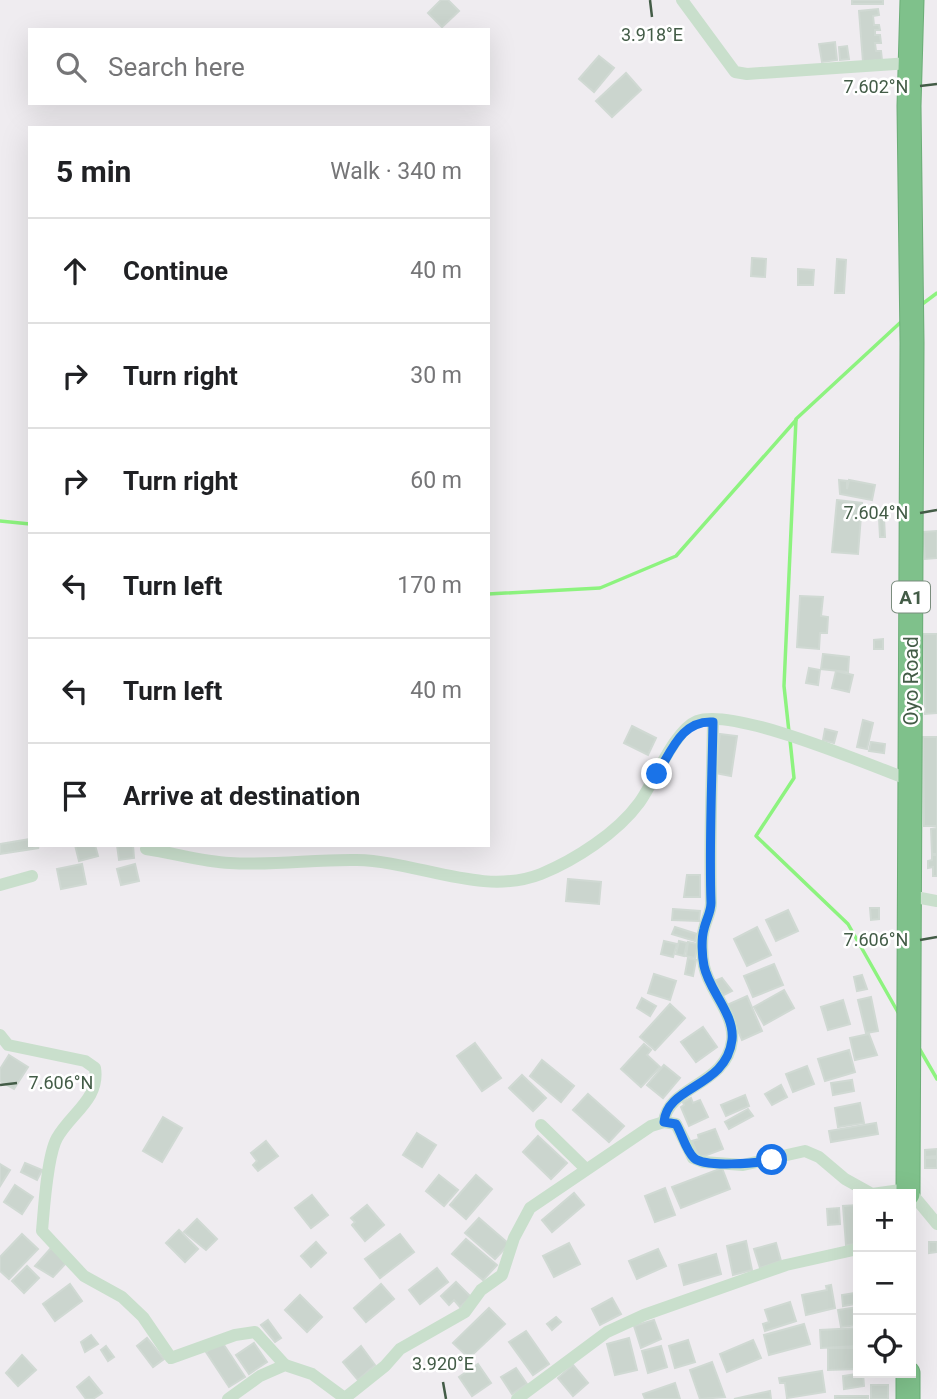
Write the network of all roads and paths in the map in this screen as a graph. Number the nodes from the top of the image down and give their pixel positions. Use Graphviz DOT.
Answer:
graph roads {
  1 [pos="682,0"];
  2 [pos="912,0"];
  3 [pos="910,63"];
  4 [pos="713,722"];
  5 [pos="910,780"];
  6 [pos="146,849"];
  7 [pos="32,876"];
  8 [pos="0,885"];
  9 [pos="910,896"];
  10 [pos="937,901"];
  11 [pos="0,1035"];
  12 [pos="664,1122"];
  13 [pos="541,1125"];
  14 [pos="586,1169"];
  15 [pos="863,1189"];
  16 [pos="908,1189"];
  17 [pos="916,1200"];
  18 [pos="937,1224"];
  19 [pos="853,1249"];
  20 [pos="285,1365"];
  21 [pos="908,1378"];
  22 [pos="228,1399"];
  23 [pos="346,1399"];
  24 [pos="516,1399"];
  25 [pos="908,1399"];
  1 -- 3 [label="street"];
  2 -- 3 [label="highway, Oyo Road / A1"];
  3 -- 5 [label="highway, Oyo Road / A1"];
  4 -- 5 [label="street"];
  4 -- 6 [label="street"];
  4 -- 12 [label="street"];
  5 -- 9 [label="highway, Oyo Road / A1"];
  7 -- 8 [label="street"];
  9 -- 10 [label="street"];
  9 -- 16 [label="highway, Oyo Road / A1"];
  11 -- 20 [label="street"];
  12 -- 14 [label="street"];
  12 -- 15 [label="street"];
  13 -- 14 [label="street"];
  14 -- 23 [label="street"];
  17 -- 18 [label="street"];
  19 -- 24 [label="street"];
  20 -- 22 [label="street"];
  20 -- 23 [label="street"];
  21 -- 25 [label="highway"];
}
